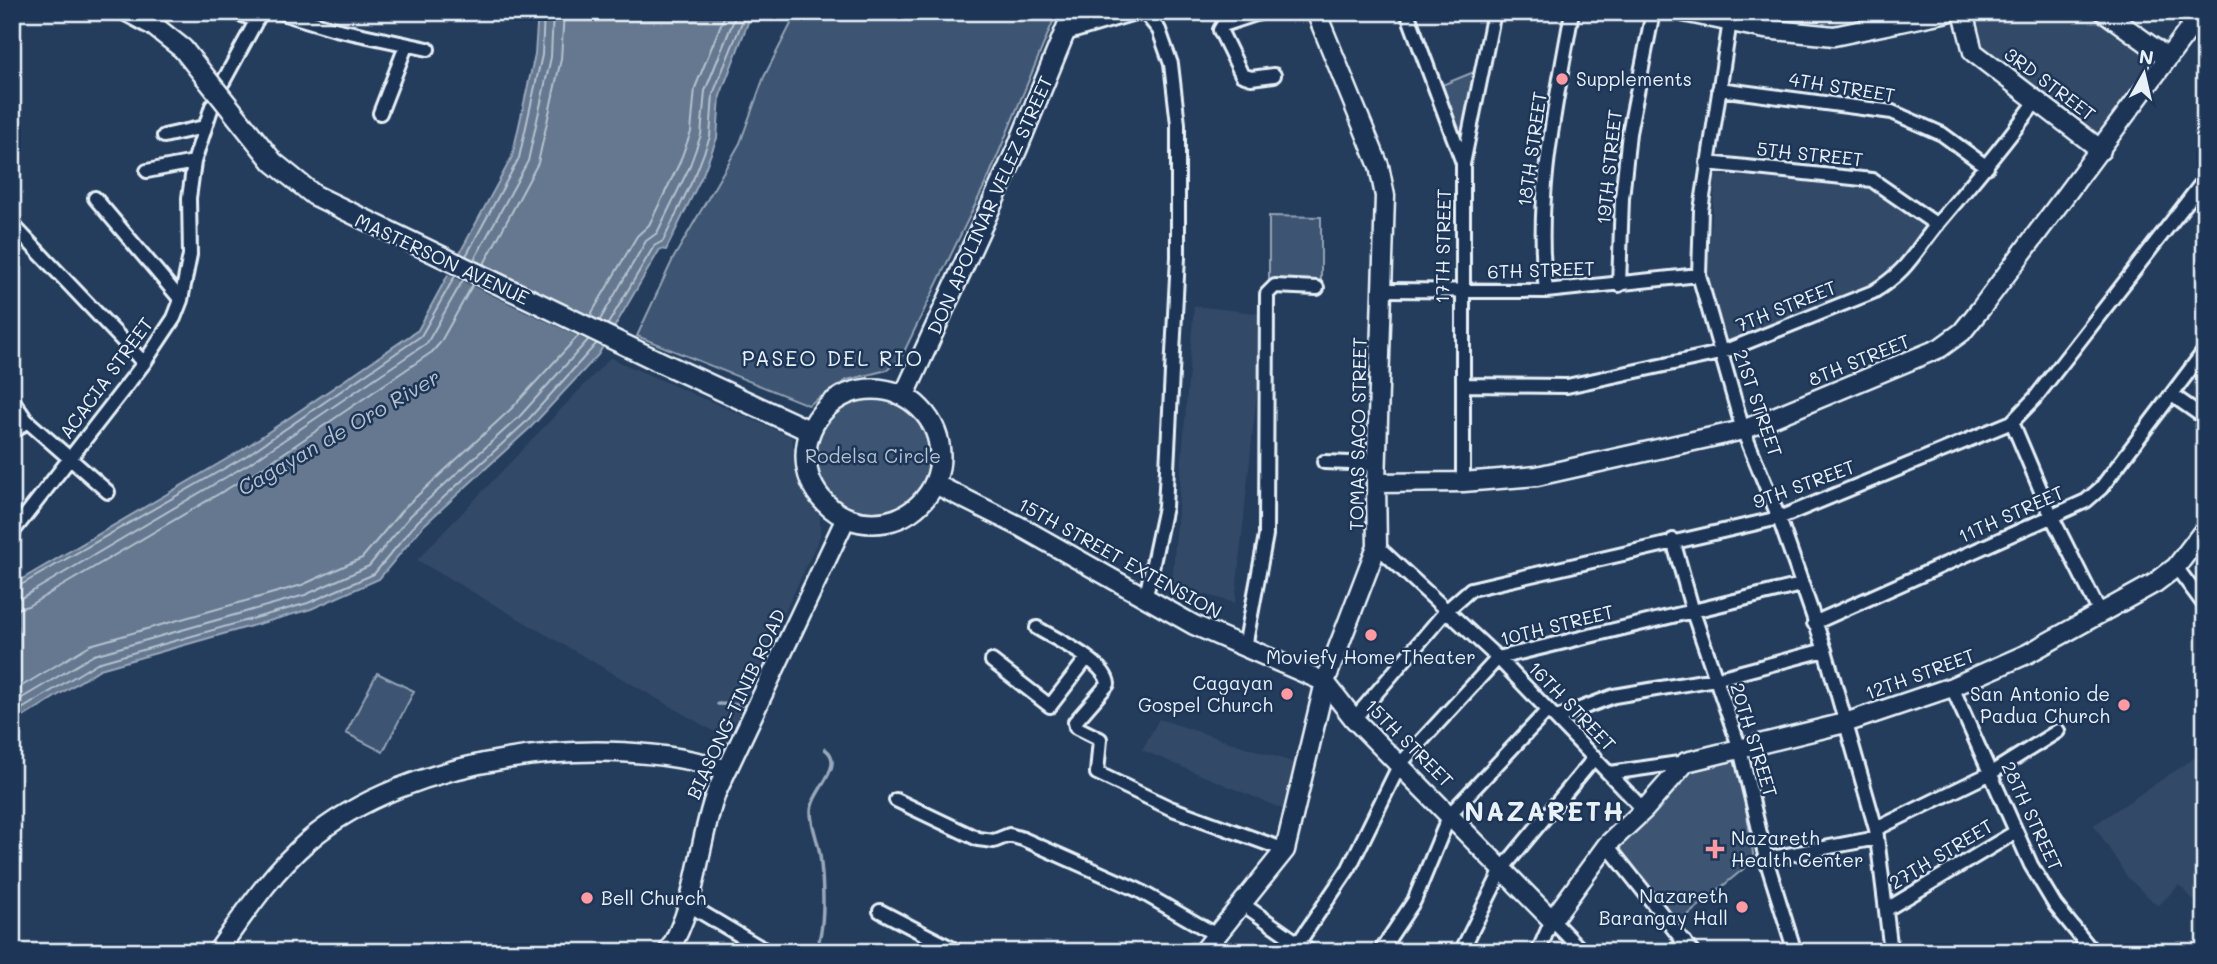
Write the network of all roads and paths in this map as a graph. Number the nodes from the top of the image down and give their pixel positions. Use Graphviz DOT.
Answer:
graph roads {
  1 [pos="128,12"];
  2 [pos="233,12"];
  3 [pos="278,12"];
  4 [pos="1073,12"];
  5 [pos="1262,12"];
  6 [pos="1316,12"];
  7 [pos="1407,12"];
  8 [pos="1493,12"];
  9 [pos="1572,12"];
  10 [pos="1653,12"];
  11 [pos="1684,12"];
  12 [pos="1963,12"];
  13 [pos="2104,12"];
  14 [pos="2202,12"];
  15 [pos="1939,13"];
  16 [pos="259,16"];
  17 [pos="1730,21"];
  18 [pos="1065,34"];
  19 [pos="406,46"];
  20 [pos="428,49"];
  21 [pos="2168,58"];
  22 [pos="1274,75"];
  23 [pos="223,82"];
  24 [pos="1718,89"];
  25 [pos="2037,100"];
  26 [pos="212,106"];
  27 [pos="380,113"];
  28 [pos="204,127"];
  29 [pos="164,136"];
  30 [pos="2101,150"];
  31 [pos="194,162"];
  32 [pos="1707,163"];
  33 [pos="1463,164"];
  34 [pos="1987,167"];
  35 [pos="147,171"];
  36 [pos="2205,179"];
  37 [pos="95,198"];
  38 [pos="12,224"];
  39 [pos="1937,225"];
  40 [pos="1699,275"];
  41 [pos="1619,285"];
  42 [pos="1317,288"];
  43 [pos="1382,290"];
  44 [pos="1546,291"];
  45 [pos="1461,292"];
  46 [pos="181,300"];
  47 [pos="2205,351"];
  48 [pos="1720,353"];
  49 [pos="144,363"];
  50 [pos="1463,386"];
  51 [pos="2172,395"];
  52 [pos="904,396"];
  53 [pos="12,399"];
  54 [pos="2205,418"];
  55 [pos="26,420"];
  56 [pos="2012,422"];
  57 [pos="1742,430"];
  58 [pos="810,431"];
  59 [pos="12,435"];
  60 [pos="69,460"];
  61 [pos="1324,462"];
  62 [pos="1376,464"];
  63 [pos="1463,482"];
  64 [pos="935,484"];
  65 [pos="1376,484"];
  66 [pos="108,492"];
  67 [pos="2052,516"];
  68 [pos="846,518"];
  69 [pos="1779,518"];
  70 [pos="2205,529"];
  71 [pos="12,533"];
  72 [pos="1673,540"];
  73 [pos="1377,546"];
  74 [pos="2176,567"];
  75 [pos="1801,585"];
  76 [pos="1146,596"];
  77 [pos="2205,606"];
  78 [pos="1447,610"];
  79 [pos="1693,612"];
  80 [pos="2100,613"];
  81 [pos="1814,623"];
  82 [pos="1037,628"];
  83 [pos="1245,647"];
  84 [pos="1825,650"];
  85 [pos="1087,658"];
  86 [pos="1498,658"];
  87 [pos="992,662"];
  88 [pos="1715,679"];
  89 [pos="1325,682"];
  90 [pos="1952,687"];
  91 [pos="1552,714"];
  92 [pos="1353,719"];
  93 [pos="1845,723"];
  94 [pos="2058,731"];
  95 [pos="1740,749"];
  96 [pos="1595,757"];
  97 [pos="1686,762"];
  98 [pos="1401,764"];
  99 [pos="726,770"];
  100 [pos="1610,773"];
  101 [pos="1991,774"];
  102 [pos="896,800"];
  103 [pos="1644,810"];
  104 [pos="1450,814"];
  105 [pos="1876,833"];
  106 [pos="2014,833"];
  107 [pos="1607,845"];
  108 [pos="1285,850"];
  109 [pos="1766,859"];
  110 [pos="1503,868"];
  111 [pos="689,905"];
  112 [pos="1244,905"];
  113 [pos="1887,909"];
  114 [pos="880,911"];
  115 [pos="1552,920"];
  116 [pos="1218,936"];
  117 [pos="1299,943"];
  118 [pos="1688,947"];
  119 [pos="217,952"];
  120 [pos="668,952"];
  121 [pos="768,952"];
  122 [pos="959,952"];
  123 [pos="1203,952"];
  124 [pos="1311,952"];
  125 [pos="1380,952"];
  126 [pos="1461,952"];
  127 [pos="1538,952"];
  128 [pos="1583,952"];
  129 [pos="1674,952"];
  130 [pos="1795,952"];
  131 [pos="1891,952"];
  132 [pos="2094,952"];
  1 -- 58 [label="main road, MASTERSON AVENUE, bridge"];
  2 -- 16 [label="street"];
  3 -- 19 [label="street"];
  4 -- 18 [label="main road, DON APOLINAR VELEZ STREET"];
  5 -- 22 [label="street"];
  6 -- 43 [label="street, TOMAS SACO STREET"];
  7 -- 33 [label="street"];
  8 -- 33 [label="street, 17TH STREET"];
  9 -- 44 [label="street, 18TH STREET"];
  10 -- 41 [label="street, 19TH STREET"];
  11 -- 17 [label="street"];
  12 -- 25 [label="street, 3RD STREET"];
  13 -- 21 [label="street"];
  14 -- 21 [label="street, 8TH STREET"];
  15 -- 17 [label="street"];
  16 -- 23 [label="street"];
  17 -- 24 [label="street, 21ST STREET"];
  18 -- 52 [label="main road, DON APOLINAR VELEZ STREET"];
  18 -- 76 [label="street"];
  19 -- 20 [label="street"];
  19 -- 27 [label="street"];
  21 -- 30 [label="street, 8TH STREET"];
  24 -- 32 [label="street, 21ST STREET"];
  24 -- 34 [label="street, 4TH STREET"];
  25 -- 30 [label="street, 3RD STREET"];
  25 -- 34 [label="street, 7TH STREET"];
  26 -- 28 [label="street, ACACIA STREET"];
  28 -- 29 [label="street"];
  28 -- 31 [label="street, ACACIA STREET"];
  30 -- 57 [label="street, 8TH STREET"];
  31 -- 35 [label="street"];
  31 -- 46 [label="street, ACACIA STREET"];
  32 -- 39 [label="street, 5TH STREET"];
  32 -- 40 [label="street, 21ST STREET"];
  33 -- 45 [label="street, 17TH STREET"];
  34 -- 39 [label="street, 7TH STREET"];
  36 -- 56 [label="street, 9TH STREET"];
  37 -- 46 [label="street"];
  38 -- 49 [label="street"];
  39 -- 48 [label="street, 7TH STREET"];
  40 -- 41 [label="street, 6TH STREET"];
  40 -- 48 [label="street, 21ST STREET"];
  41 -- 44 [label="street, 6TH STREET"];
  42 -- 83 [label="street"];
  43 -- 45 [label="street, 6TH STREET"];
  43 -- 62 [label="street, TOMAS SACO STREET"];
  44 -- 45 [label="street, 6TH STREET"];
  45 -- 50 [label="street, 17TH STREET"];
  46 -- 49 [label="street, ACACIA STREET"];
  47 -- 51 [label="street, 11TH STREET"];
  48 -- 50 [label="street, 7TH STREET"];
  48 -- 57 [label="street, 21ST STREET"];
  49 -- 60 [label="street, ACACIA STREET"];
  50 -- 63 [label="street, 17TH STREET"];
  51 -- 54 [label="street"];
  51 -- 67 [label="street, 11TH STREET"];
  52 -- 58 [label="main road"];
  52 -- 64 [label="main road"];
  53 -- 55 [label="street"];
  55 -- 59 [label="street"];
  55 -- 60 [label="street"];
  56 -- 67 [label="street"];
  56 -- 69 [label="street, 9TH STREET"];
  57 -- 63 [label="street, 8TH STREET"];
  57 -- 69 [label="street, 21ST STREET"];
  58 -- 68 [label="main road"];
  60 -- 66 [label="street"];
  60 -- 71 [label="street, ACACIA STREET"];
  61 -- 62 [label="street"];
  62 -- 65 [label="street, TOMAS SACO STREET"];
  63 -- 65 [label="street, 8TH STREET"];
  64 -- 68 [label="main road"];
  64 -- 76 [label="street, 15TH STREET EXTENSION"];
  65 -- 73 [label="street, TOMAS SACO STREET"];
  67 -- 80 [label="street"];
  67 -- 81 [label="street, 11TH STREET"];
  68 -- 99 [label="street, BIASONG-TINIB ROAD"];
  69 -- 72 [label="street, 9TH STREET"];
  69 -- 75 [label="street, 21ST STREET"];
  70 -- 74 [label="street, 12TH STREET"];
  72 -- 78 [label="street, 9TH STREET"];
  72 -- 79 [label="street, 20TH STREET"];
  73 -- 78 [label="street, 16TH STREET"];
  73 -- 89 [label="street, TOMAS SACO STREET"];
  74 -- 77 [label="street"];
  74 -- 80 [label="street, 12TH STREET"];
  75 -- 79 [label="street, 10TH STREET"];
  75 -- 81 [label="street, 21ST STREET"];
  76 -- 83 [label="street, 15TH STREET EXTENSION"];
  78 -- 86 [label="street, 16TH STREET"];
  78 -- 92 [label="street, 9TH STREET"];
  79 -- 86 [label="street, 10TH STREET"];
  79 -- 88 [label="street, 20TH STREET"];
  80 -- 90 [label="street, 12TH STREET"];
  81 -- 84 [label="street, 21ST STREET"];
  82 -- 85 [label="street"];
  83 -- 89 [label="street, 15TH STREET EXTENSION"];
  84 -- 88 [label="street"];
  84 -- 93 [label="street, 21ST STREET"];
  85 -- 87 [label="street"];
  85 -- 108 [label="street"];
  86 -- 91 [label="street, 16TH STREET"];
  86 -- 98 [label="street, 10TH STREET"];
  88 -- 91 [label="street"];
  88 -- 95 [label="street, 20TH STREET"];
  89 -- 92 [label="street, 15TH STREET"];
  89 -- 108 [label="street, TOMAS SACO STREET"];
  90 -- 93 [label="street, 12TH STREET"];
  90 -- 101 [label="street, 28TH STREET"];
  91 -- 96 [label="street, 16TH STREET"];
  91 -- 104 [label="street"];
  92 -- 98 [label="street, 15TH STREET"];
  93 -- 95 [label="street, 12TH STREET"];
  93 -- 105 [label="street, 21ST STREET"];
  94 -- 101 [label="street"];
  95 -- 97 [label="street, 12TH STREET"];
  95 -- 109 [label="street, 20TH STREET"];
  96 -- 100 [label="street, 16TH STREET"];
  96 -- 110 [label="street"];
  97 -- 100 [label="street, 12TH STREET"];
  97 -- 103 [label="street"];
  98 -- 104 [label="street, 15TH STREET"];
  98 -- 117 [label="street, 10TH STREET"];
  99 -- 111 [label="street, BIASONG-TINIB ROAD"];
  99 -- 119 [label="street"];
  100 -- 103 [label="street, 16TH STREET"];
  101 -- 105 [label="street"];
  101 -- 106 [label="street, 28TH STREET"];
  102 -- 116 [label="street"];
  103 -- 107 [label="street"];
  104 -- 110 [label="street, 15TH STREET"];
  104 -- 125 [label="street"];
  105 -- 109 [label="street"];
  105 -- 113 [label="street, 21ST STREET"];
  106 -- 113 [label="street, 27TH STREET"];
  106 -- 132 [label="street, 28TH STREET"];
  107 -- 115 [label="street"];
  107 -- 118 [label="street"];
  108 -- 112 [label="street, TOMAS SACO STREET"];
  109 -- 130 [label="street, 20TH STREET"];
  110 -- 115 [label="street, 15TH STREET"];
  110 -- 126 [label="street"];
  111 -- 120 [label="street, BIASONG-TINIB ROAD"];
  111 -- 121 [label="street"];
  112 -- 116 [label="street, TOMAS SACO STREET"];
  112 -- 117 [label="street"];
  113 -- 131 [label="street, 21ST STREET"];
  114 -- 122 [label="street"];
  115 -- 127 [label="street"];
  115 -- 128 [label="street, 15TH STREET"];
  116 -- 123 [label="street, TOMAS SACO STREET"];
  117 -- 124 [label="street"];
  118 -- 129 [label="street"];
}
